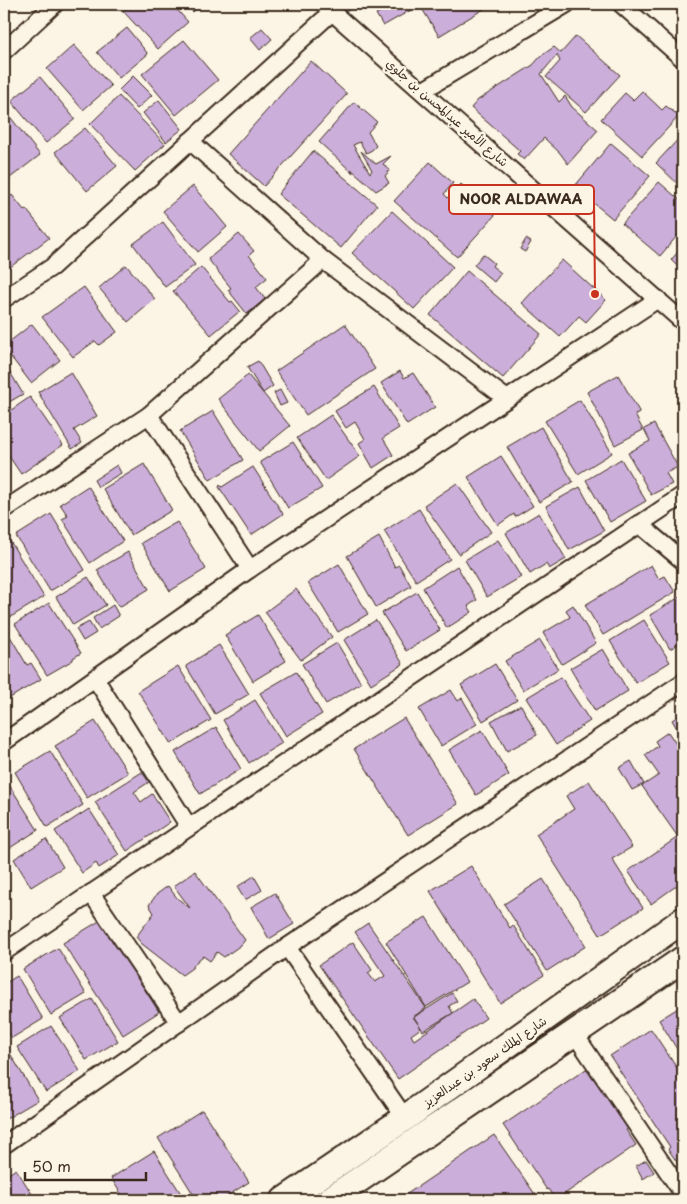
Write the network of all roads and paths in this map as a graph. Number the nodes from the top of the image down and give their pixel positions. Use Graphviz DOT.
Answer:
graph roads {
  1 [pos="56,4"];
  2 [pos="567,4"];
  3 [pos="620,4"];
  4 [pos="328,8"];
  5 [pos="4,51"];
  6 [pos="683,59"];
  7 [pos="422,91"];
  8 [pos="190,141"];
  9 [pos="323,260"];
  10 [pos="4,299"];
  11 [pos="658,299"];
  12 [pos="683,322"];
  13 [pos="507,400"];
  14 [pos="149,415"];
  15 [pos="683,495"];
  16 [pos="7,502"];
  17 [pos="639,524"];
  18 [pos="683,561"];
  19 [pos="250,569"];
  20 [pos="95,678"];
  21 [pos="683,682"];
  22 [pos="4,742"];
  23 [pos="189,828"];
  24 [pos="91,893"];
  25 [pos="683,920"];
  26 [pos="287,947"];
  27 [pos="4,952"];
  28 [pos="683,959"];
  29 [pos="179,1023"];
  30 [pos="574,1033"];
  31 [pos="405,1118"];
  32 [pos="4,1145"];
  33 [pos="683,1194"];
  34 [pos="284,1200"];
  35 [pos="329,1200"];
  36 [pos="675,1200"];
  1 -- 5 [label="street"];
  2 -- 7 [label="street"];
  3 -- 6 [label="street"];
  4 -- 7 [label="street, شارع الأمير عبدالمحسن بن جلوي"];
  4 -- 8 [label="street"];
  7 -- 11 [label="street, شارع الأمير عبدالمحسن بن جلوي"];
  8 -- 9 [label="street"];
  8 -- 10 [label="street"];
  9 -- 13 [label="street"];
  9 -- 14 [label="street"];
  11 -- 12 [label="street, شارع الأمير عبدالمحسن بن جلوي"];
  11 -- 13 [label="street"];
  13 -- 19 [label="street"];
  14 -- 16 [label="street"];
  14 -- 19 [label="street"];
  15 -- 17 [label="street"];
  17 -- 18 [label="street"];
  17 -- 23 [label="street"];
  19 -- 20 [label="street"];
  20 -- 22 [label="street"];
  20 -- 23 [label="street"];
  21 -- 26 [label="street"];
  23 -- 24 [label="street"];
  24 -- 27 [label="street"];
  24 -- 29 [label="street"];
  25 -- 31 [label="main road, شارع الملك سعود بن عبدالعزيز"];
  26 -- 29 [label="street"];
  26 -- 31 [label="street"];
  28 -- 30 [label="main road, شارع الملك سعود بن عبدالعزيز"];
  29 -- 32 [label="street"];
  30 -- 33 [label="street"];
  30 -- 35 [label="main road, شارع الملك سعود بن عبدالعزيز"];
  31 -- 34 [label="main road, شارع الملك سعود بن عبدالعزيز"];
  33 -- 36 [label="street"];
}
